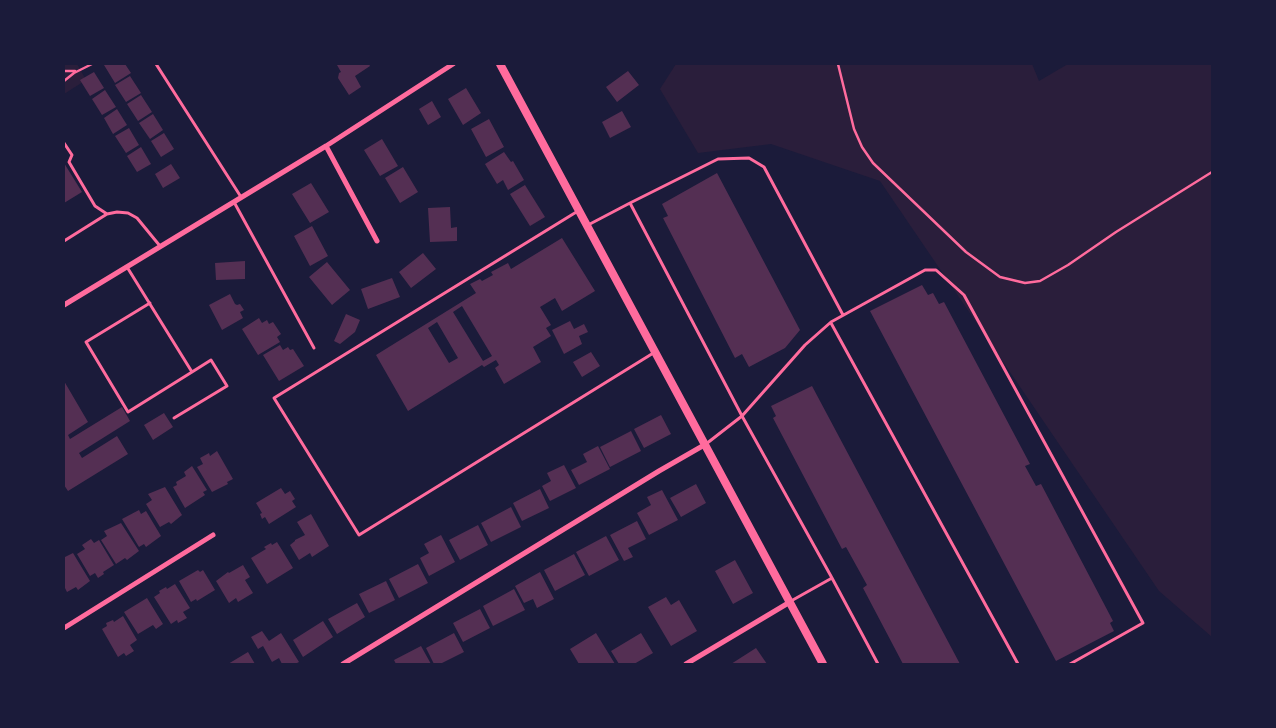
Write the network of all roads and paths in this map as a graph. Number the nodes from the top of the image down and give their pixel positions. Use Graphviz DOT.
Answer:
graph roads {
  1 [pos="92,64"];
  2 [pos="156,64"];
  3 [pos="453,64"];
  4 [pos="500,64"];
  5 [pos="838,64"];
  6 [pos="64,71"];
  7 [pos="76,72"];
  8 [pos="64,81"];
  9 [pos="64,143"];
  10 [pos="326,146"];
  11 [pos="1212,172"];
  12 [pos="241,197"];
  13 [pos="234,202"];
  14 [pos="630,203"];
  15 [pos="580,211"];
  16 [pos="106,214"];
  17 [pos="587,225"];
  18 [pos="64,241"];
  19 [pos="377,241"];
  20 [pos="160,246"];
  21 [pos="127,266"];
  22 [pos="150,303"];
  23 [pos="64,305"];
  24 [pos="844,315"];
  25 [pos="831,322"];
  26 [pos="314,348"];
  27 [pos="656,352"];
  28 [pos="192,372"];
  29 [pos="742,416"];
  30 [pos="174,418"];
  31 [pos="706,444"];
  32 [pos="213,535"];
  33 [pos="832,578"];
  34 [pos="790,602"];
  35 [pos="64,628"];
  36 [pos="343,664"];
  37 [pos="686,664"];
  38 [pos="823,664"];
  39 [pos="878,664"];
  40 [pos="1018,664"];
  41 [pos="1070,664"];
  1 -- 7 [label="path"];
  2 -- 12 [label="lane"];
  3 -- 10 [label="street"];
  4 -- 15 [label="street"];
  5 -- 11 [label="path"];
  6 -- 7 [label="path"];
  7 -- 8 [label="path"];
  9 -- 16 [label="lane"];
  10 -- 12 [label="street"];
  10 -- 19 [label="street"];
  12 -- 13 [label="street"];
  13 -- 20 [label="street"];
  13 -- 26 [label="lane"];
  14 -- 17 [label="lane"];
  14 -- 24 [label="lane"];
  14 -- 29 [label="lane"];
  15 -- 17 [label="street"];
  15 -- 27 [label="lane"];
  16 -- 18 [label="lane"];
  16 -- 20 [label="lane"];
  17 -- 27 [label="street"];
  20 -- 21 [label="street"];
  21 -- 22 [label="lane"];
  21 -- 23 [label="street"];
  22 -- 28 [label="lane"];
  22 -- 28 [label="lane"];
  24 -- 25 [label="lane"];
  24 -- 41 [label="lane"];
  25 -- 29 [label="lane"];
  25 -- 40 [label="lane"];
  27 -- 31 [label="street"];
  28 -- 30 [label="lane"];
  29 -- 31 [label="lane"];
  29 -- 33 [label="lane"];
  31 -- 34 [label="street"];
  31 -- 36 [label="street"];
  32 -- 35 [label="street"];
  33 -- 34 [label="lane"];
  33 -- 39 [label="lane"];
  34 -- 37 [label="street"];
  34 -- 38 [label="street"];
}
